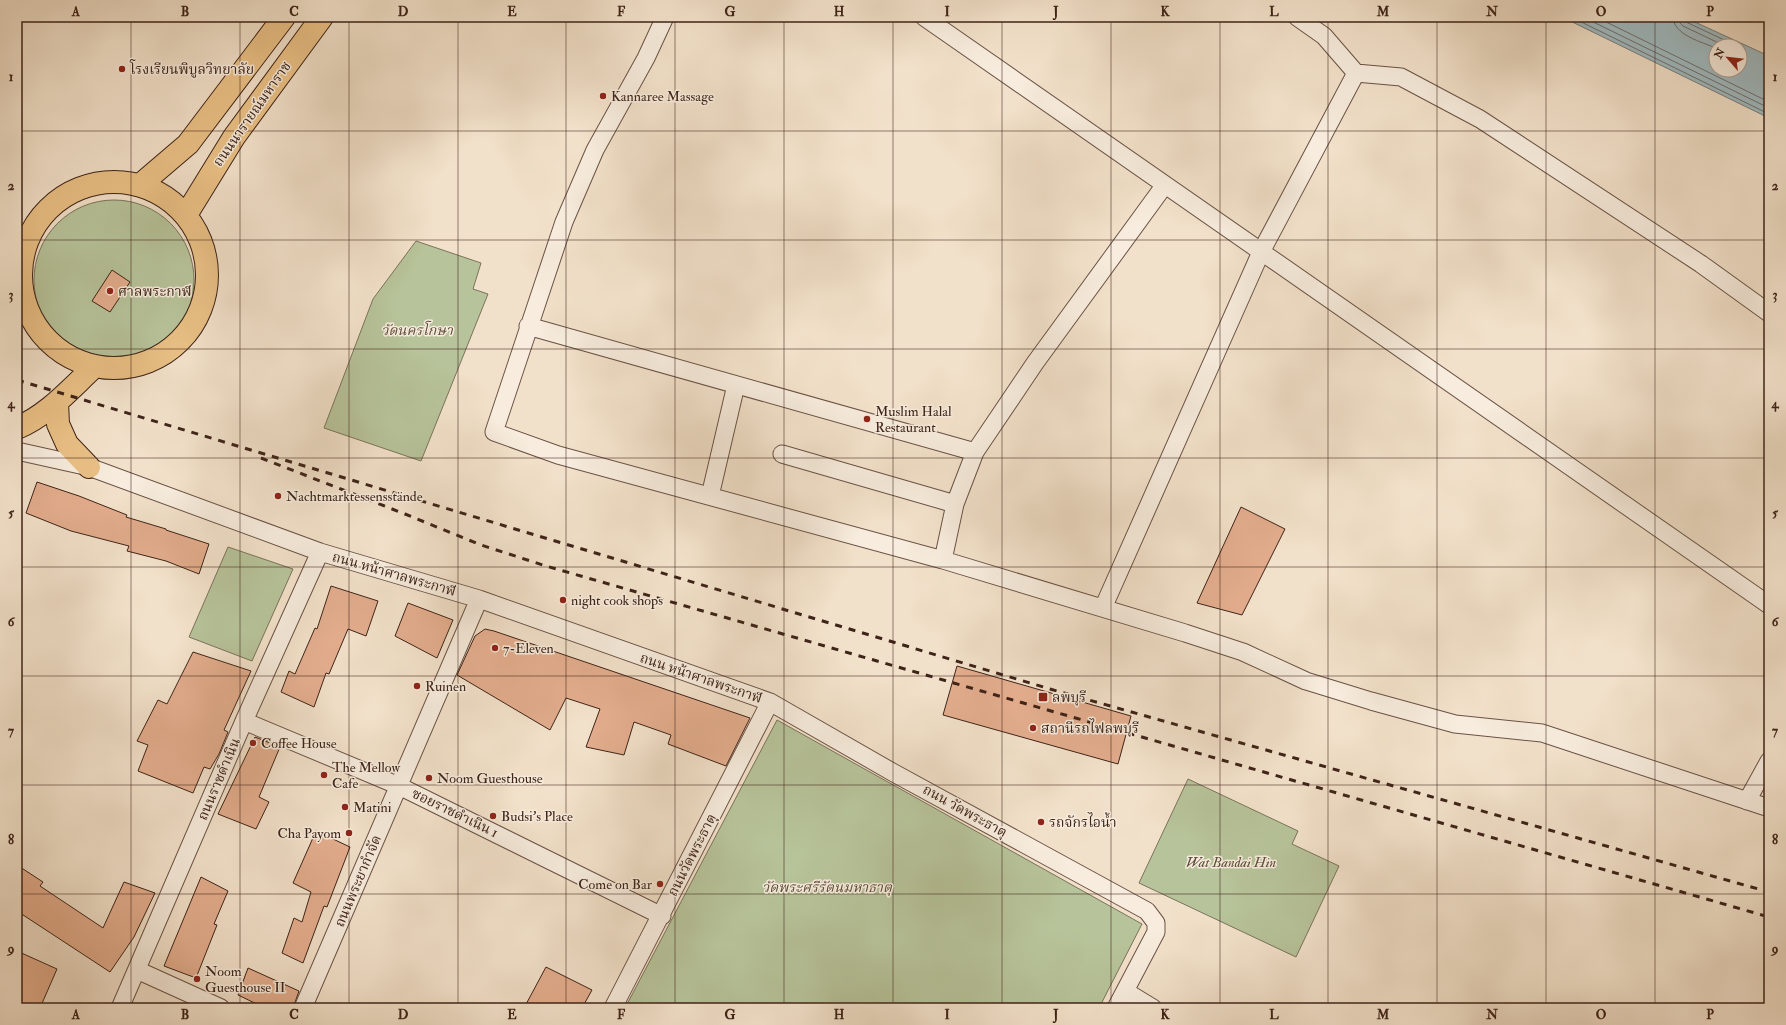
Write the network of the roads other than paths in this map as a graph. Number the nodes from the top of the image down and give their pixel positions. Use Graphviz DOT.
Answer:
graph roads {
  1 [pos="284,17"];
  2 [pos="322,17"];
  3 [pos="665,17"];
  4 [pos="924,17"];
  5 [pos="1297,17"];
  6 [pos="1356,73"];
  7 [pos="140,185"];
  8 [pos="1164,186"];
  9 [pos="186,215"];
  10 [pos="1261,252"];
  11 [pos="25,302"];
  12 [pos="1769,313"];
  13 [pos="17,326"];
  14 [pos="528,326"];
  15 [pos="94,367"];
  16 [pos="736,385"];
  17 [pos="57,402"];
  18 [pos="17,428"];
  19 [pos="17,451"];
  20 [pos="976,452"];
  21 [pos="782,454"];
  22 [pos="89,468"];
  23 [pos="710,496"];
  24 [pos="955,504"];
  25 [pos="320,552"];
  26 [pos="943,560"];
  27 [pos="479,599"];
  28 [pos="1769,605"];
  29 [pos="1103,608"];
  30 [pos="770,702"];
  31 [pos="244,721"];
  32 [pos="1769,761"];
  33 [pos="399,786"];
  34 [pos="1747,801"];
  35 [pos="1769,808"];
  36 [pos="662,916"];
  37 [pos="137,970"];
  38 [pos="1125,991"];
  39 [pos="120,1008"];
  40 [pos="221,1008"];
  41 [pos="303,1008"];
  42 [pos="613,1008"];
  43 [pos="1116,1008"];
  44 [pos="1153,1008"];
  1 -- 7 [label="main road"];
  2 -- 9 [label="main road, ถนนนารายณ์มหาราช"];
  3 -- 14 [label="street"];
  4 -- 8 [label="street"];
  5 -- 6 [label="street"];
  6 -- 10 [label="street"];
  6 -- 12 [label="street"];
  7 -- 9 [label="main road"];
  7 -- 11 [label="main road"];
  8 -- 10 [label="street"];
  8 -- 20 [label="street"];
  9 -- 15 [label="main road"];
  10 -- 28 [label="street"];
  10 -- 29 [label="street"];
  11 -- 13 [label="main road"];
  11 -- 15 [label="main road"];
  14 -- 16 [label="street"];
  14 -- 23 [label="street"];
  15 -- 17 [label="main road"];
  16 -- 20 [label="street"];
  16 -- 23 [label="street"];
  17 -- 18 [label="main road"];
  17 -- 22 [label="main road"];
  19 -- 22 [label="street, ถนน หน้าศาลพระกาฬ"];
  20 -- 24 [label="street"];
  21 -- 24 [label="street"];
  22 -- 25 [label="street, ถนน หน้าศาลพระกาฬ"];
  23 -- 26 [label="street"];
  24 -- 26 [label="street"];
  25 -- 27 [label="street, ถนน หน้าศาลพระกาฬ"];
  25 -- 31 [label="street, ถนนราชดำเนิน"];
  26 -- 29 [label="street"];
  27 -- 30 [label="street, ถนน หน้าศาลพระกาฬ"];
  27 -- 33 [label="street, ถนนพระยากำจัด"];
  29 -- 34 [label="street"];
  30 -- 36 [label="street, ถนนวัดพระธาตุ"];
  30 -- 38 [label="street, ถนน วัดพระธาตุ"];
  31 -- 33 [label="street, ซอยราชดำเนิน 1"];
  31 -- 37 [label="street, ถนนราชดำเนิน"];
  32 -- 34 [label="street"];
  33 -- 36 [label="street, ซอยราชดำเนิน 1"];
  33 -- 41 [label="street, ถนนพระยากำจัด"];
  34 -- 35 [label="street"];
  36 -- 42 [label="street, ถนนวัดพระธาตุ"];
  37 -- 39 [label="street, ถนนราชดำเนิน"];
  37 -- 40 [label="street"];
  38 -- 43 [label="street"];
  38 -- 44 [label="street"];
}
